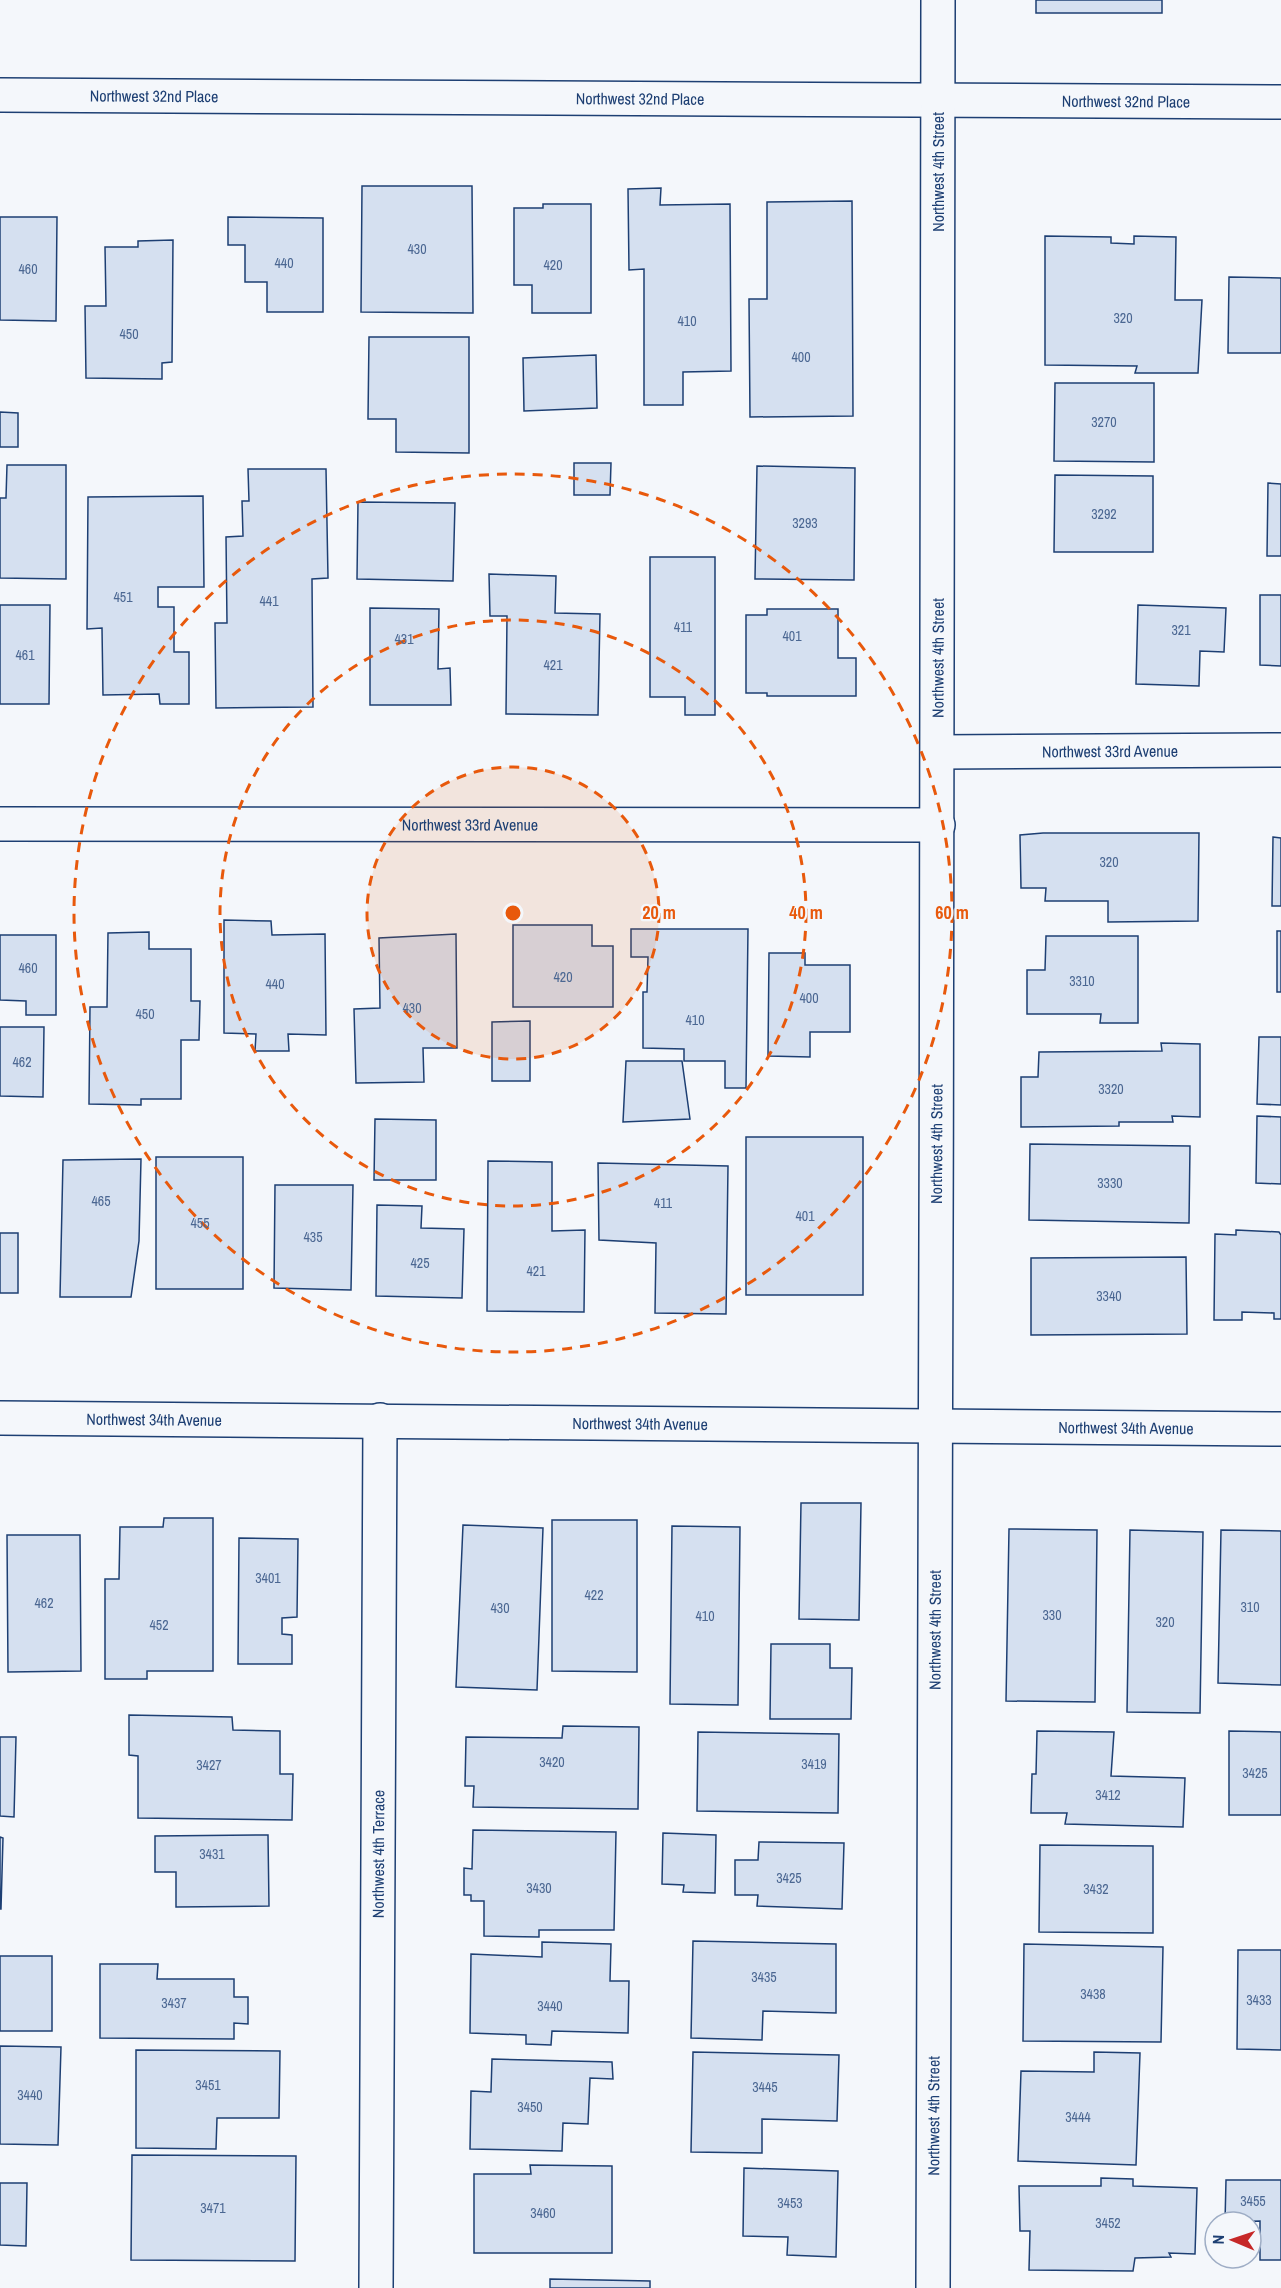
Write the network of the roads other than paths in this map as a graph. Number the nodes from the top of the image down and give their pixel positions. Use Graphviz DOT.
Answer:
graph roads {
  1 [pos="938,0"];
  2 [pos="0,94"];
  3 [pos="938,99"];
  4 [pos="1281,102"];
  5 [pos="1281,750"];
  6 [pos="939,752"];
  7 [pos="0,824"];
  8 [pos="938,825"];
  9 [pos="0,1418"];
  10 [pos="380,1420"];
  11 [pos="935,1425"];
  12 [pos="1281,1429"];
  13 [pos="376,2288"];
  14 [pos="933,2288"];
  1 -- 3 [label="street, Northwest 4th Street"];
  2 -- 3 [label="street, Northwest 32nd Place"];
  3 -- 4 [label="street, Northwest 32nd Place"];
  3 -- 6 [label="street, Northwest 4th Street"];
  5 -- 6 [label="street, Northwest 33rd Avenue"];
  6 -- 8 [label="street, Northwest 4th Street"];
  7 -- 8 [label="street, Northwest 33rd Avenue"];
  8 -- 11 [label="street, Northwest 4th Street"];
  9 -- 10 [label="street, Northwest 34th Avenue"];
  10 -- 11 [label="street, Northwest 34th Avenue"];
  10 -- 13 [label="street, Northwest 4th Terrace"];
  11 -- 12 [label="street, Northwest 34th Avenue"];
  11 -- 14 [label="street, Northwest 4th Street"];
}
